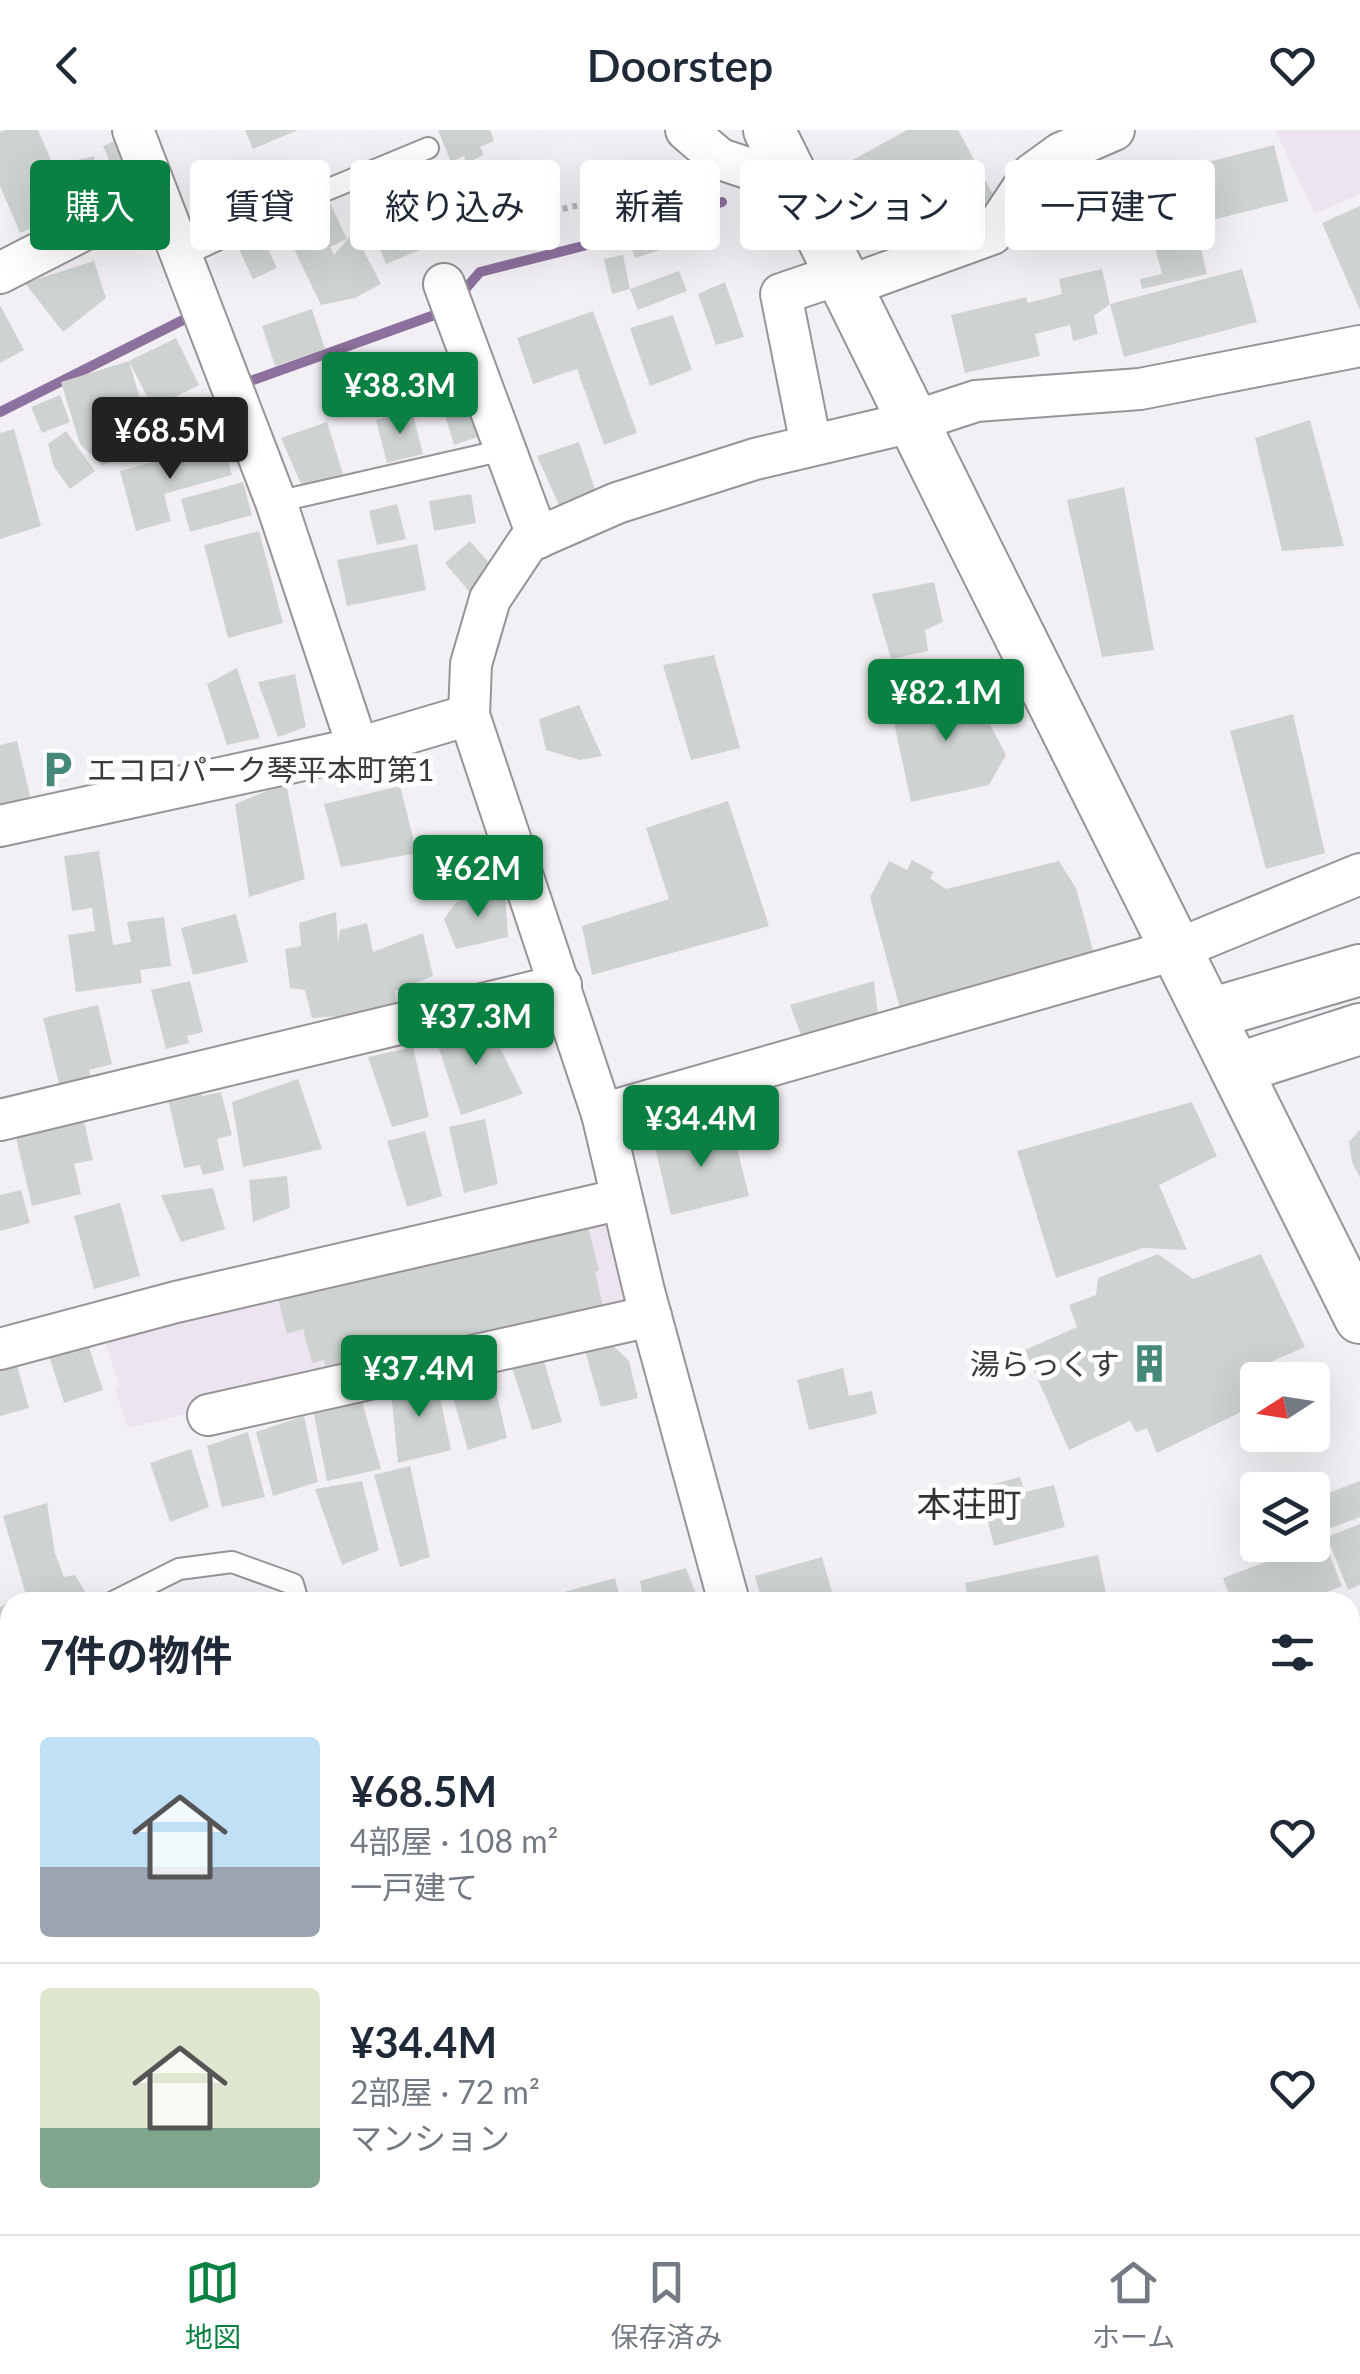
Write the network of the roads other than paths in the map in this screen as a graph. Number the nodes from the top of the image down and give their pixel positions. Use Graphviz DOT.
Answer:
graph roads {
  1 [pos="134,130"];
  2 [pos="686,130"];
  3 [pos="769,130"];
  4 [pos="1107,131"];
  5 [pos="428,148"];
  6 [pos="144,160"];
  7 [pos="784,160"];
  8 [pos="740,165"];
  9 [pos="170,228"];
  10 [pos="45,250"];
  11 [pos="828,250"];
  12 [pos="181,256"];
  13 [pos="0,273"];
  14 [pos="843,281"];
  15 [pos="444,284"];
  16 [pos="1360,346"];
  17 [pos="912,422"];
  18 [pos="811,445"];
  19 [pos="504,450"];
  20 [pos="276,502"];
  21 [pos="538,538"];
  22 [pos="470,715"];
  23 [pos="358,748"];
  24 [pos="0,826"];
  25 [pos="1360,874"];
  26 [pos="1178,950"];
  27 [pos="1360,970"];
  28 [pos="561,985"];
  29 [pos="1210,1014"];
  30 [pos="1360,1029"];
  31 [pos="1236,1069"];
  32 [pos="602,1114"];
  33 [pos="0,1120"];
  34 [pos="622,1199"];
  35 [pos="651,1316"];
  36 [pos="1360,1318"];
  37 [pos="0,1349"];
  38 [pos="208,1415"];
  39 [pos="135,1592"];
  40 [pos="295,1592"];
  41 [pos="726,1592"];
  1 -- 6 [label="street"];
  2 -- 8 [label="street"];
  3 -- 7 [label="street"];
  4 -- 14 [label="street"];
  5 -- 12 [label="lane"];
  9 -- 12 [label="street"];
  10 -- 13 [label="street"];
  11 -- 14 [label="street"];
  12 -- 20 [label="street"];
  14 -- 17 [label="street"];
  14 -- 18 [label="street"];
  15 -- 19 [label="street"];
  16 -- 17 [label="street"];
  17 -- 18 [label="street"];
  17 -- 26 [label="street"];
  18 -- 21 [label="street"];
  19 -- 20 [label="lane"];
  19 -- 21 [label="street"];
  20 -- 23 [label="street"];
  21 -- 22 [label="street"];
  22 -- 23 [label="street"];
  22 -- 28 [label="street"];
  23 -- 24 [label="street"];
  25 -- 26 [label="street"];
  26 -- 29 [label="street"];
  26 -- 32 [label="street"];
  27 -- 29 [label="street"];
  28 -- 32 [label="street"];
  28 -- 33 [label="street"];
  29 -- 31 [label="street"];
  30 -- 31 [label="street"];
  31 -- 36 [label="street"];
  32 -- 34 [label="street"];
  34 -- 35 [label="street"];
  34 -- 37 [label="street"];
  35 -- 38 [label="street"];
  35 -- 41 [label="street"];
  39 -- 40 [label="lane"];
}
